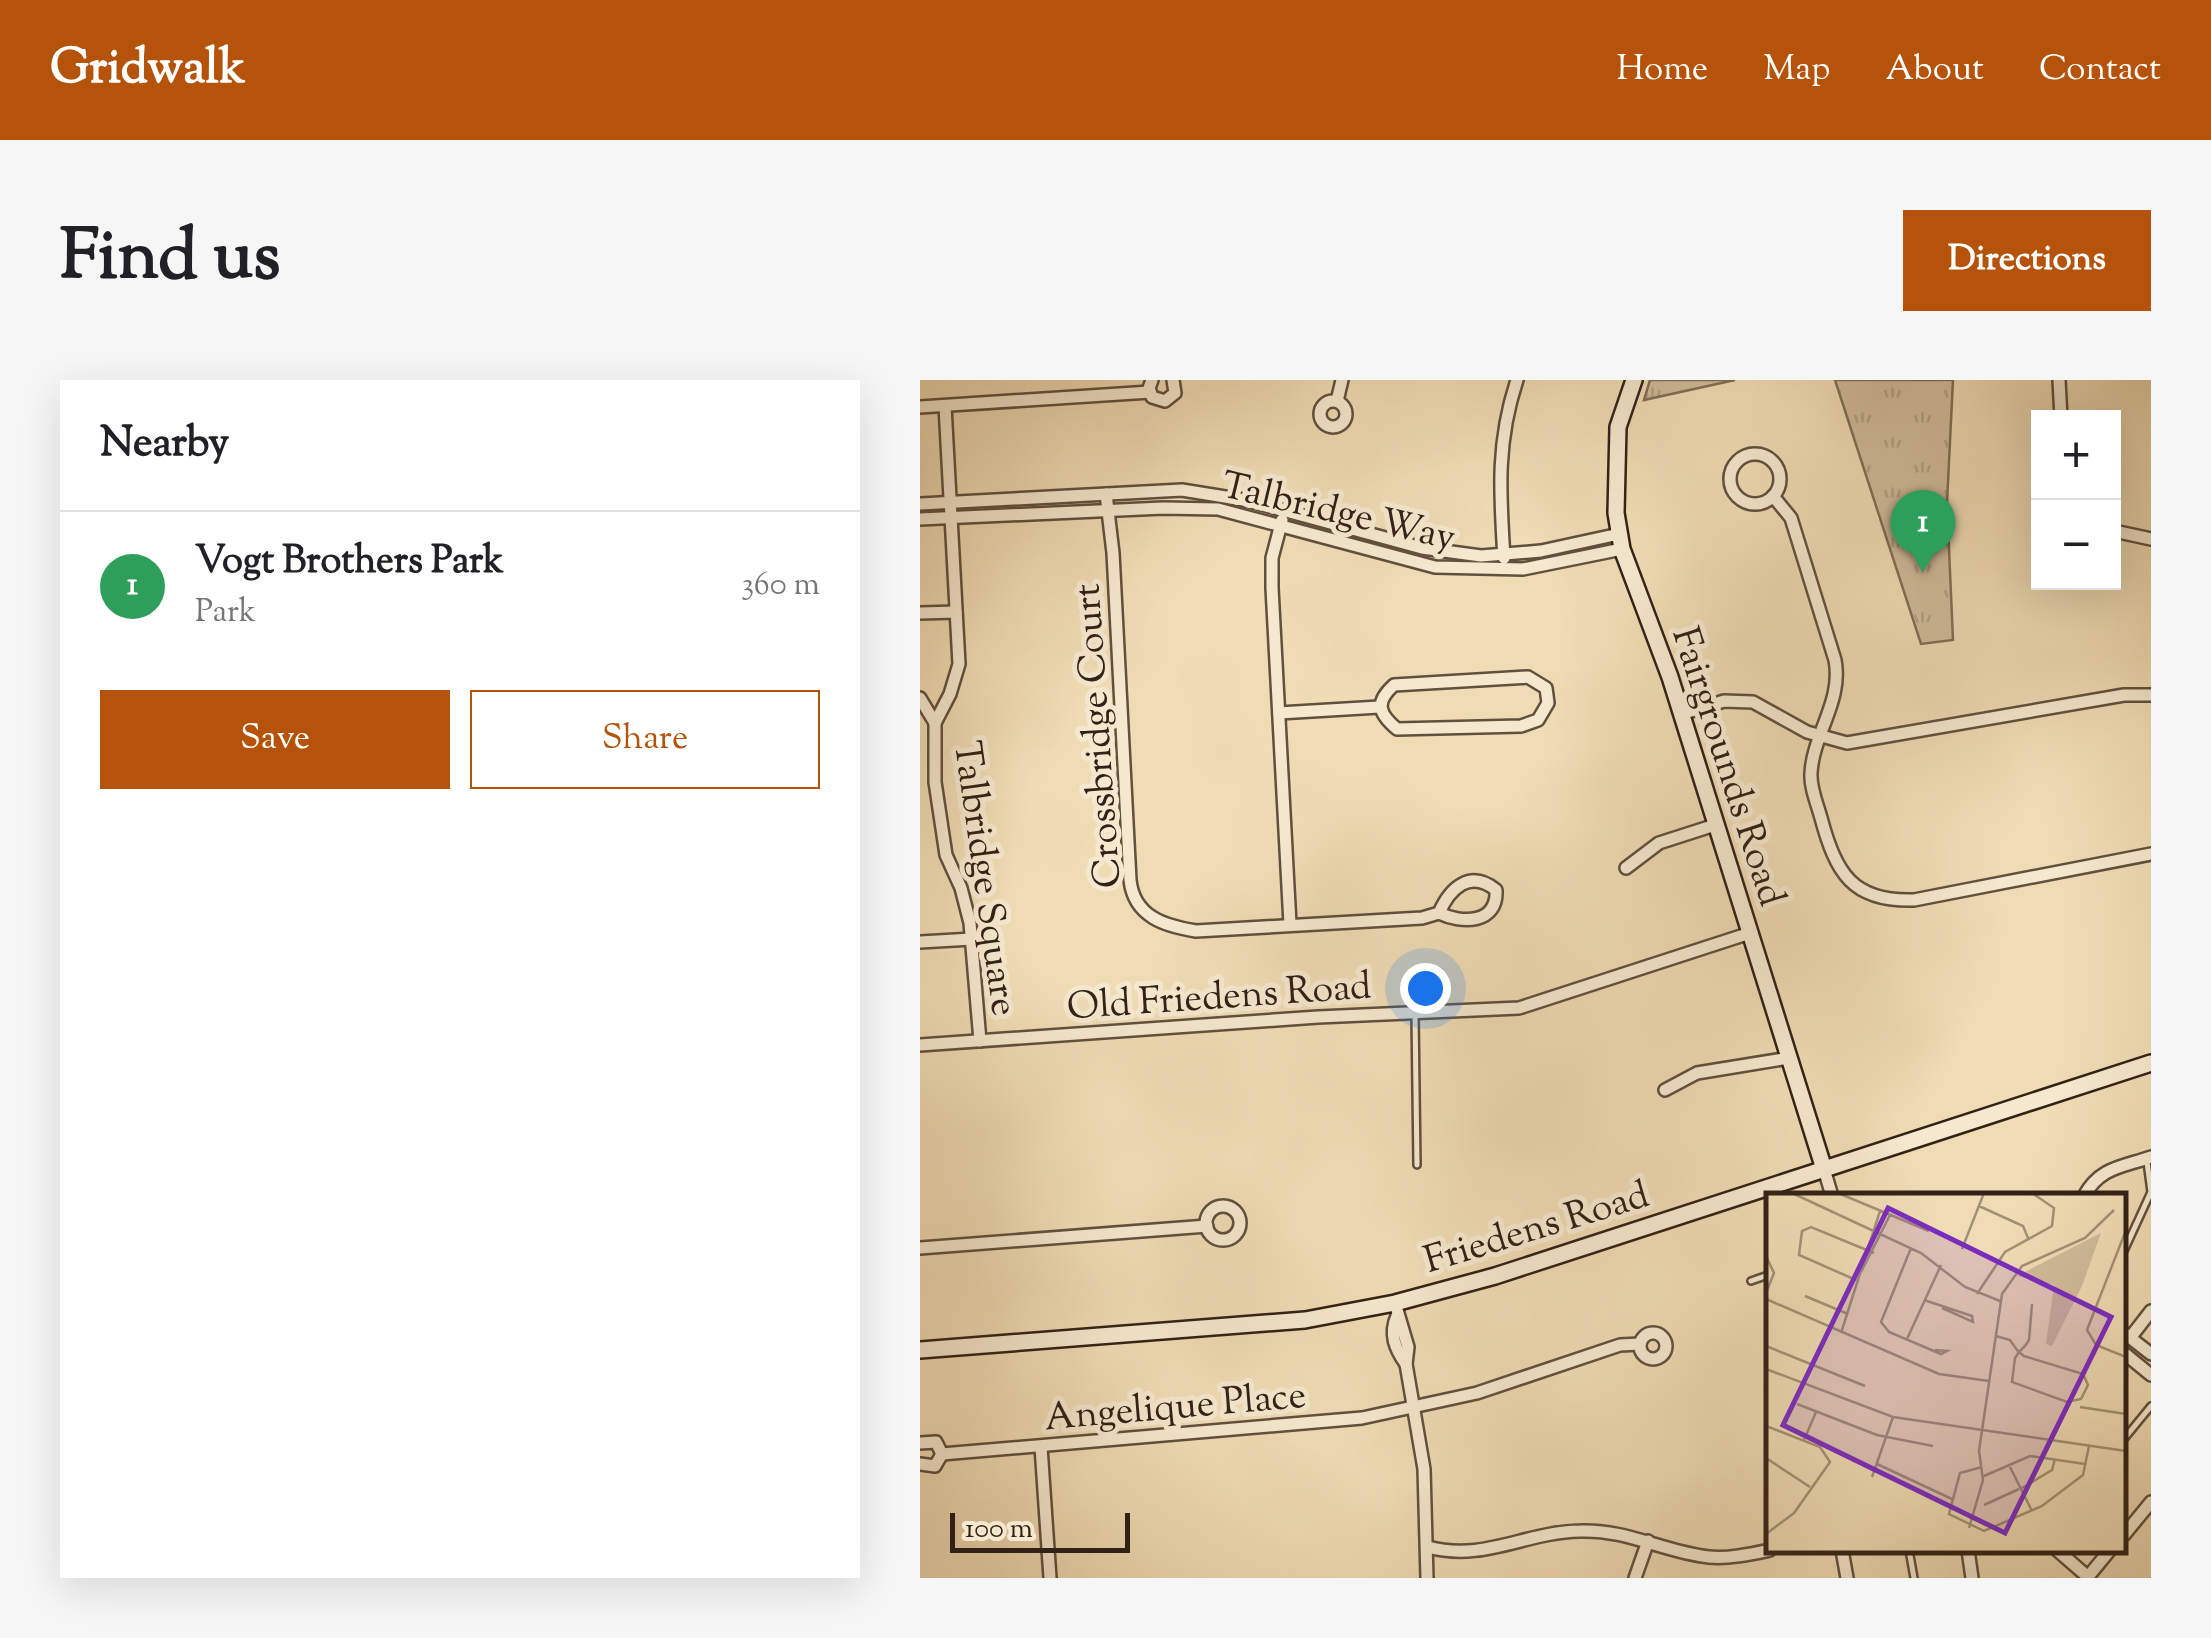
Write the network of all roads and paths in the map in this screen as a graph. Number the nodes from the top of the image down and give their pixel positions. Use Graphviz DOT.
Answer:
graph roads {
  1 [pos="1174,380"];
  2 [pos="1342,380"];
  3 [pos="1517,380"];
  4 [pos="1634,380"];
  5 [pos="2059,380"];
  6 [pos="1151,386"];
  7 [pos="1337,400"];
  8 [pos="946,406"];
  9 [pos="920,408"];
  10 [pos="2061,410"];
  11 [pos="1106,494"];
  12 [pos="1773,496"];
  13 [pos="952,501"];
  14 [pos="920,504"];
  15 [pos="1108,510"];
  16 [pos="1284,511"];
  17 [pos="952,518"];
  18 [pos="920,519"];
  19 [pos="1280,524"];
  20 [pos="2121,533"];
  21 [pos="2151,539"];
  22 [pos="1621,541"];
  23 [pos="1504,554"];
  24 [pos="1504,570"];
  25 [pos="956,612"];
  26 [pos="920,613"];
  27 [pos="2151,694"];
  28 [pos="920,698"];
  29 [pos="1379,707"];
  30 [pos="1279,713"];
  31 [pos="1681,714"];
  32 [pos="935,723"];
  33 [pos="1820,738"];
  34 [pos="935,772"];
  35 [pos="920,774"];
  36 [pos="1715,825"];
  37 [pos="2151,854"];
  38 [pos="1626,868"];
  39 [pos="1439,912"];
  40 [pos="1290,924"];
  41 [pos="1750,933"];
  42 [pos="972,939"];
  43 [pos="920,942"];
  44 [pos="1415,1014"];
  45 [pos="980,1041"];
  46 [pos="920,1046"];
  47 [pos="1789,1058"];
  48 [pos="2151,1063"];
  49 [pos="1665,1090"];
  50 [pos="2148,1158"];
  51 [pos="1417,1165"];
  52 [pos="1824,1169"];
  53 [pos="1831,1193"];
  54 [pos="2086,1193"];
  55 [pos="1206,1226"];
  56 [pos="2126,1247"];
  57 [pos="920,1248"];
  58 [pos="1766,1277"];
  59 [pos="1751,1281"];
  60 [pos="1396,1310"];
  61 [pos="2151,1311"];
  62 [pos="2127,1335"];
  63 [pos="1640,1344"];
  64 [pos="920,1350"];
  65 [pos="2151,1354"];
  66 [pos="2126,1356"];
  67 [pos="2151,1375"];
  68 [pos="2151,1406"];
  69 [pos="1413,1408"];
  70 [pos="2126,1437"];
  71 [pos="920,1443"];
  72 [pos="1041,1447"];
  73 [pos="942,1454"];
  74 [pos="920,1464"];
  75 [pos="2151,1502"];
  76 [pos="2126,1533"];
  77 [pos="1648,1541"];
  78 [pos="1428,1547"];
  79 [pos="1766,1551"];
  80 [pos="1842,1553"];
  81 [pos="1910,1553"];
  82 [pos="1968,1553"];
  83 [pos="2060,1553"];
  84 [pos="2108,1553"];
  85 [pos="1050,1578"];
  86 [pos="1427,1578"];
  87 [pos="1635,1578"];
  88 [pos="1846,1578"];
  89 [pos="1914,1578"];
  90 [pos="1972,1578"];
  91 [pos="2088,1578"];
  1 -- 6 [label="street"];
  2 -- 7 [label="street"];
  3 -- 23 [label="street"];
  4 -- 22 [label="main road, Fairgrounds Road"];
  5 -- 10 [label="street"];
  6 -- 8 [label="street"];
  8 -- 9 [label="street"];
  8 -- 13 [label="street, Talbridge Square"];
  11 -- 13 [label="street, Talbridge Way"];
  11 -- 15 [label="street, Crossbridge Court"];
  11 -- 16 [label="street, Talbridge Way"];
  12 -- 12 [label="street"];
  12 -- 33 [label="street"];
  13 -- 14 [label="street, Talbridge Way"];
  13 -- 17 [label="street, Talbridge Square"];
  15 -- 17 [label="street, Talbridge Way"];
  15 -- 19 [label="street, Talbridge Way"];
  15 -- 40 [label="street, Crossbridge Court"];
  16 -- 19 [label="street"];
  16 -- 23 [label="street, Talbridge Way"];
  17 -- 18 [label="street, Talbridge Way"];
  17 -- 25 [label="street, Talbridge Square"];
  19 -- 24 [label="street, Talbridge Way"];
  19 -- 30 [label="street"];
  20 -- 21 [label="street"];
  22 -- 23 [label="street, Talbridge Way"];
  22 -- 24 [label="street, Talbridge Way"];
  22 -- 31 [label="main road, Fairgrounds Road"];
  23 -- 24 [label="street"];
  25 -- 26 [label="street"];
  25 -- 32 [label="street, Talbridge Square"];
  27 -- 33 [label="street"];
  28 -- 32 [label="street, Talbridge Square"];
  29 -- 29 [label="street"];
  29 -- 30 [label="street"];
  30 -- 40 [label="street"];
  31 -- 33 [label="street"];
  31 -- 36 [label="main road, Fairgrounds Road"];
  32 -- 34 [label="street, Talbridge Square"];
  33 -- 37 [label="street"];
  34 -- 35 [label="street"];
  34 -- 42 [label="street, Talbridge Square"];
  36 -- 38 [label="street"];
  36 -- 41 [label="main road, Fairgrounds Road"];
  39 -- 39 [label="street, Crossbridge Court"];
  39 -- 40 [label="street, Crossbridge Court"];
  41 -- 44 [label="street, Old Friedens Road"];
  41 -- 47 [label="main road, Fairgrounds Road"];
  42 -- 43 [label="street"];
  42 -- 45 [label="street, Talbridge Square"];
  44 -- 45 [label="street, Old Friedens Road"];
  44 -- 51 [label="lane"];
  45 -- 46 [label="street, Old Friedens Road"];
  47 -- 49 [label="street"];
  47 -- 52 [label="main road, Fairgrounds Road"];
  48 -- 52 [label="main road, Friedens Road"];
  50 -- 54 [label="street"];
  50 -- 56 [label="lane"];
  52 -- 53 [label="street"];
  52 -- 60 [label="main road, Friedens Road"];
  55 -- 57 [label="street"];
  58 -- 59 [label="lane"];
  60 -- 64 [label="main road, Friedens Road"];
  60 -- 69 [label="street"];
  61 -- 62 [label="street"];
  62 -- 65 [label="street"];
  63 -- 69 [label="street, Angelique Place"];
  66 -- 67 [label="street"];
  68 -- 70 [label="lane"];
  69 -- 72 [label="street, Angelique Place"];
  69 -- 78 [label="street"];
  71 -- 73 [label="street"];
  72 -- 73 [label="street, Angelique Place"];
  72 -- 85 [label="street"];
  73 -- 74 [label="street, Angelique Place"];
  75 -- 76 [label="street"];
  77 -- 78 [label="street"];
  77 -- 79 [label="street"];
  77 -- 87 [label="street"];
  78 -- 86 [label="street"];
  80 -- 88 [label="street"];
  81 -- 89 [label="lane"];
  82 -- 90 [label="street"];
  83 -- 91 [label="street"];
  84 -- 91 [label="street"];
}
